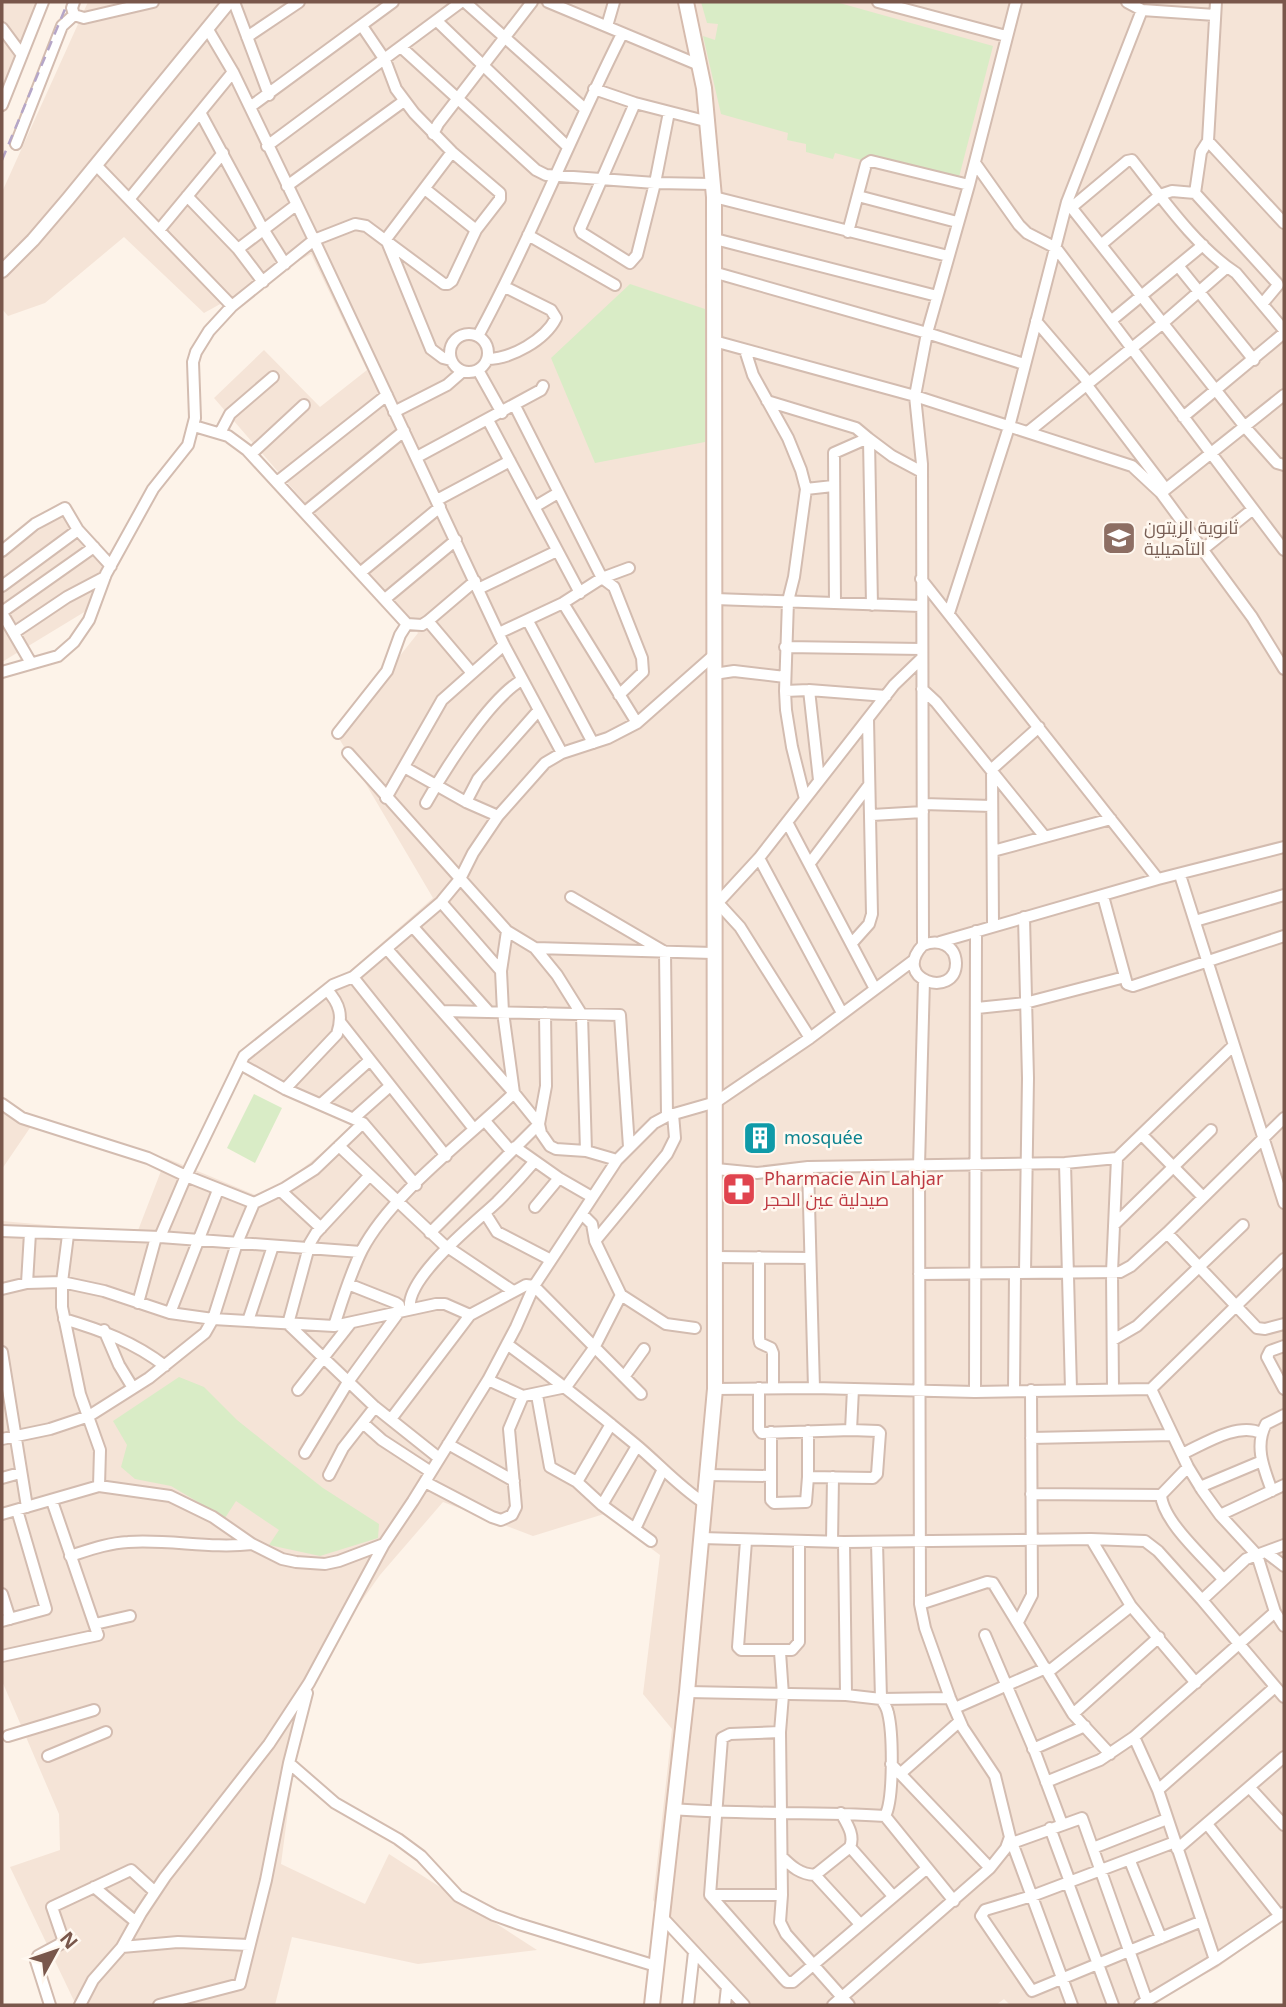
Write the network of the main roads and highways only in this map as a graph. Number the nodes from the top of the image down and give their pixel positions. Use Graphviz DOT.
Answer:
graph roads {
  1 [pos="686,2"];
  2 [pos="652,2005"];
  1 -- 2 [label="main road"];
}
